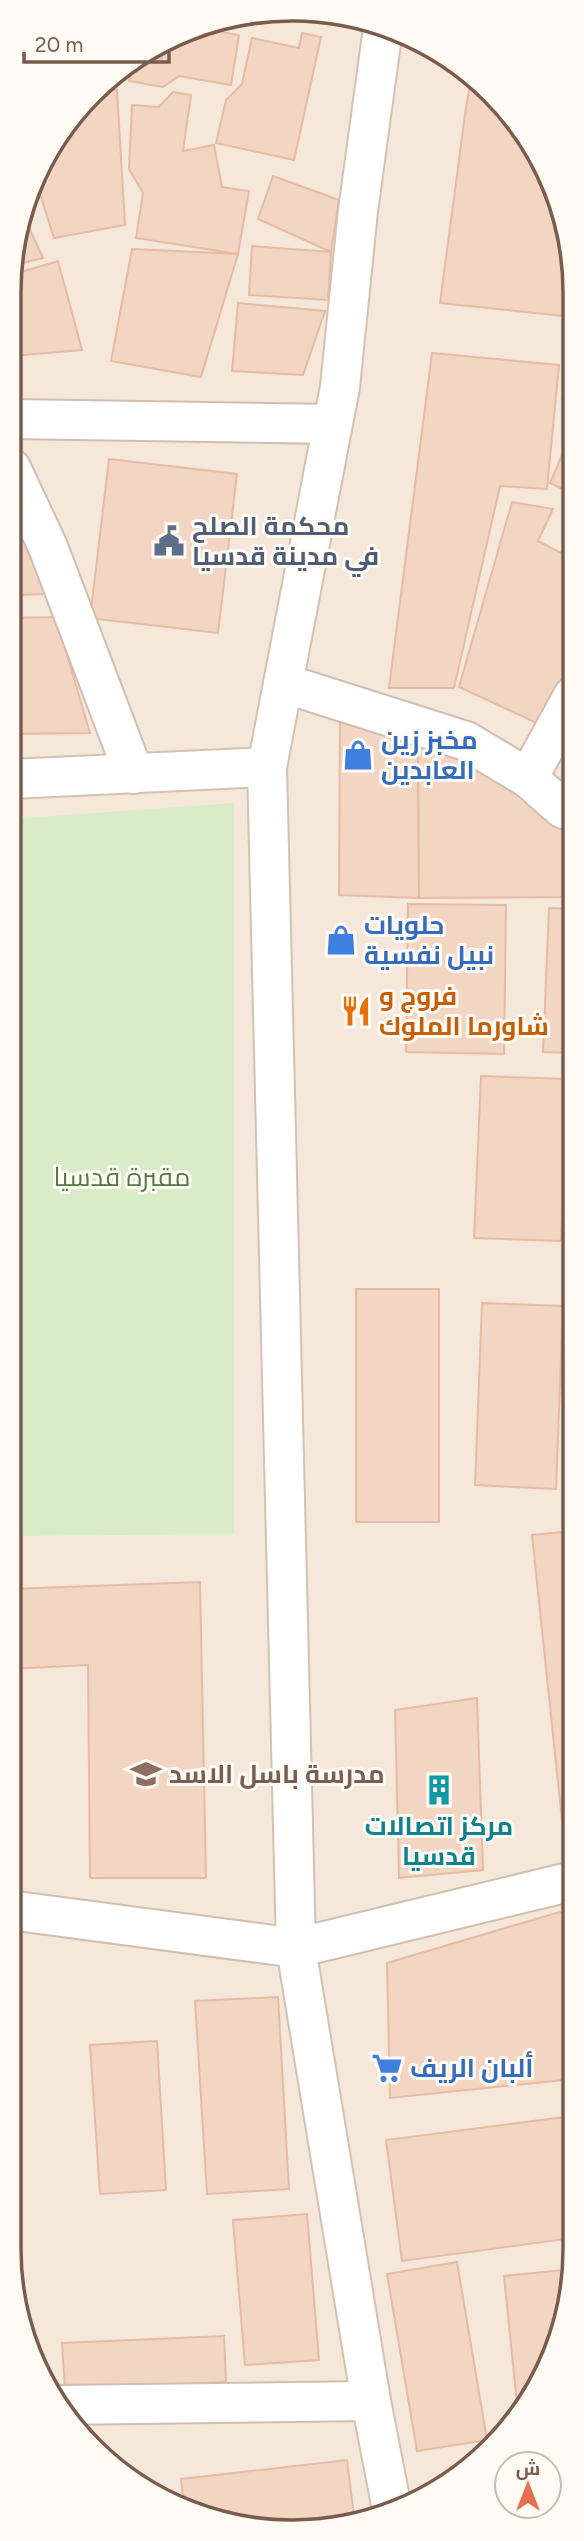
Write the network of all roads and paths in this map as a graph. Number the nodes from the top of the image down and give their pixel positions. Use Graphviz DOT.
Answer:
graph roads {
  1 [pos="382,36"];
  2 [pos="21,419"];
  3 [pos="332,424"];
  4 [pos="21,489"];
  5 [pos="283,683"];
  6 [pos="563,714"];
  7 [pos="267,767"];
  8 [pos="134,774"];
  9 [pos="528,778"];
  10 [pos="21,779"];
  11 [pos="563,808"];
  12 [pos="563,1883"];
  13 [pos="21,1912"];
  14 [pos="296,1948"];
  15 [pos="371,2402"];
  16 [pos="70,2405"];
  17 [pos="390,2501"];
  1 -- 3 [label="main road"];
  2 -- 3 [label="main road"];
  3 -- 5 [label="main road"];
  4 -- 8 [label="main road"];
  5 -- 7 [label="main road"];
  5 -- 9 [label="main road"];
  6 -- 9 [label="main road"];
  7 -- 8 [label="main road"];
  7 -- 14 [label="main road"];
  8 -- 10 [label="main road"];
  9 -- 11 [label="main road"];
  12 -- 14 [label="main road"];
  13 -- 14 [label="main road"];
  14 -- 15 [label="main road"];
  15 -- 16 [label="main road"];
  15 -- 17 [label="main road"];
}
